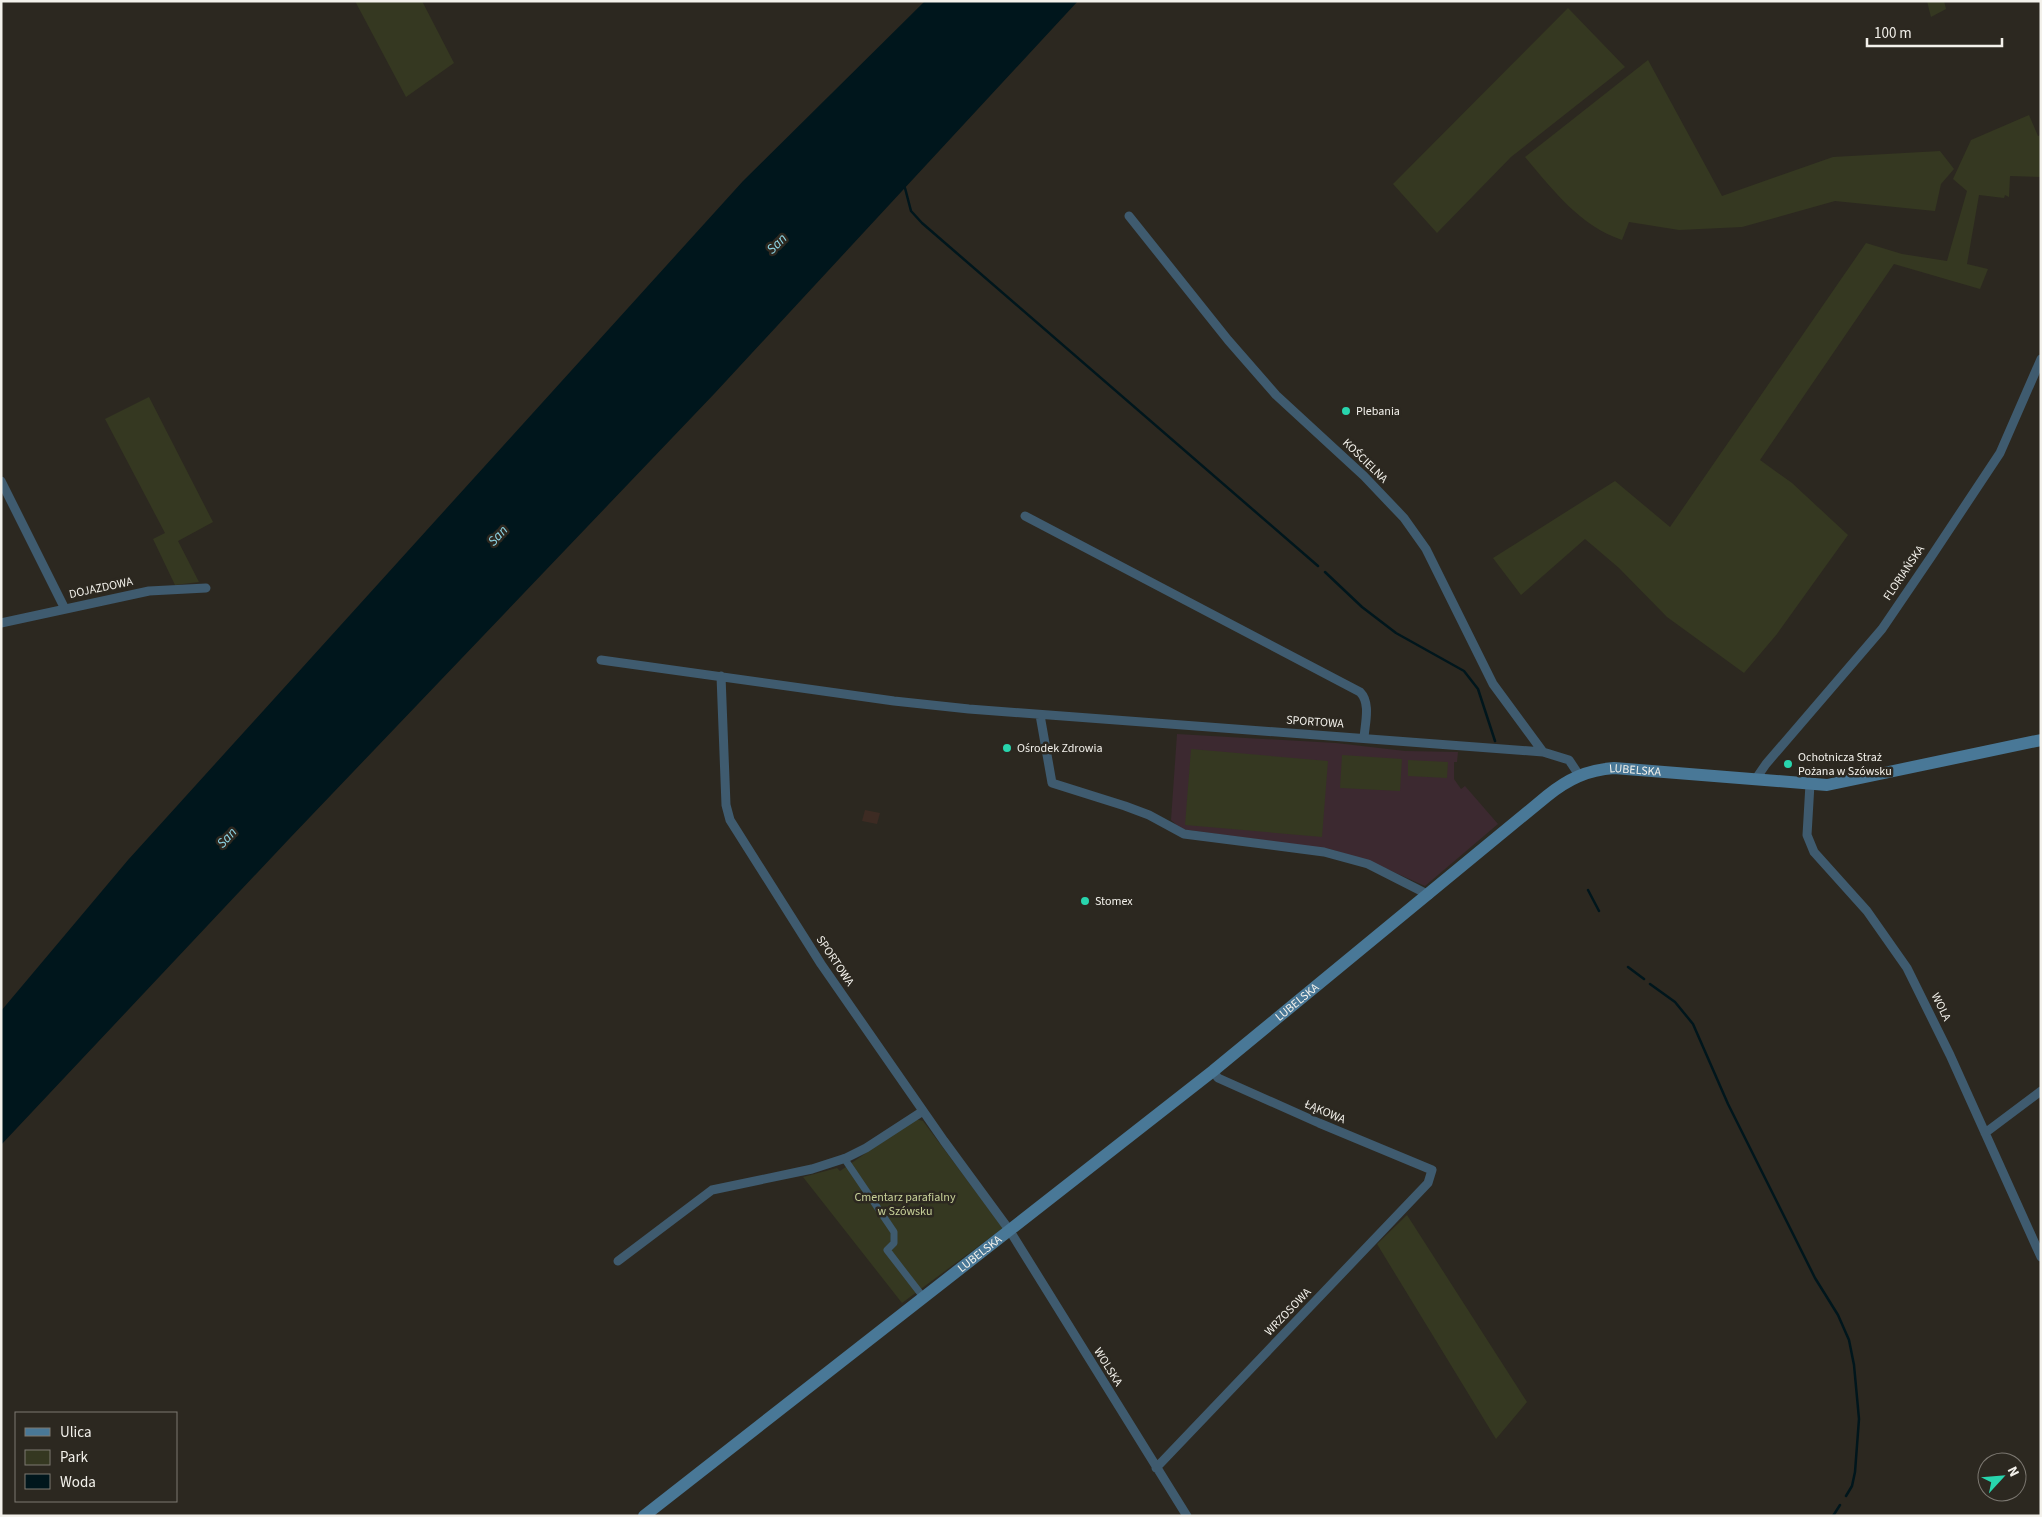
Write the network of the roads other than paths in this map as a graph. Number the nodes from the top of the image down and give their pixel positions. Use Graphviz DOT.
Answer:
graph roads {
  1 [pos="1129,216"];
  2 [pos="2041,360"];
  3 [pos="1,481"];
  4 [pos="1025,516"];
  5 [pos="206,588"];
  6 [pos="65,609"];
  7 [pos="1,623"];
  8 [pos="601,660"];
  9 [pos="721,676"];
  10 [pos="1040,715"];
  11 [pos="1364,738"];
  12 [pos="2041,740"];
  13 [pos="1543,752"];
  14 [pos="1579,775"];
  15 [pos="1755,780"];
  16 [pos="1810,784"];
  17 [pos="1429,895"];
  18 [pos="1213,1071"];
  19 [pos="2041,1091"];
  20 [pos="923,1111"];
  21 [pos="1985,1133"];
  22 [pos="844,1158"];
  23 [pos="1432,1170"];
  24 [pos="1010,1231"];
  25 [pos="2041,1257"];
  26 [pos="618,1261"];
  27 [pos="924,1298"];
  28 [pos="1156,1468"];
  29 [pos="644,1516"];
  30 [pos="1187,1516"];
  1 -- 13 [label="street, KOŚCIELNA"];
  2 -- 15 [label="street, FLORIAŃSKA"];
  3 -- 6 [label="street"];
  4 -- 11 [label="street"];
  5 -- 6 [label="street, DOJAZDOWA"];
  6 -- 7 [label="street, DOJAZDOWA"];
  8 -- 9 [label="street, SPORTOWA"];
  9 -- 10 [label="street, SPORTOWA"];
  9 -- 20 [label="street, SPORTOWA"];
  10 -- 11 [label="street, SPORTOWA"];
  10 -- 17 [label="street"];
  11 -- 13 [label="street, SPORTOWA"];
  12 -- 16 [label="main road, LUBELSKA"];
  13 -- 14 [label="street, SPORTOWA"];
  14 -- 15 [label="main road, LUBELSKA"];
  14 -- 17 [label="main road, LUBELSKA"];
  15 -- 16 [label="main road, LUBELSKA"];
  16 -- 21 [label="street, WOLA"];
  17 -- 18 [label="main road, LUBELSKA"];
  18 -- 23 [label="street, ŁĄKOWA"];
  18 -- 24 [label="main road, LUBELSKA"];
  19 -- 21 [label="street"];
  20 -- 22 [label="street"];
  20 -- 24 [label="street, SPORTOWA"];
  21 -- 25 [label="street, WOLA"];
  22 -- 26 [label="street"];
  22 -- 27 [label="street"];
  23 -- 28 [label="street, WRZOSOWA"];
  24 -- 27 [label="main road, LUBELSKA"];
  24 -- 28 [label="street, WOLSKA"];
  27 -- 29 [label="main road, LUBELSKA"];
  28 -- 30 [label="street, WOLSKA"];
}
